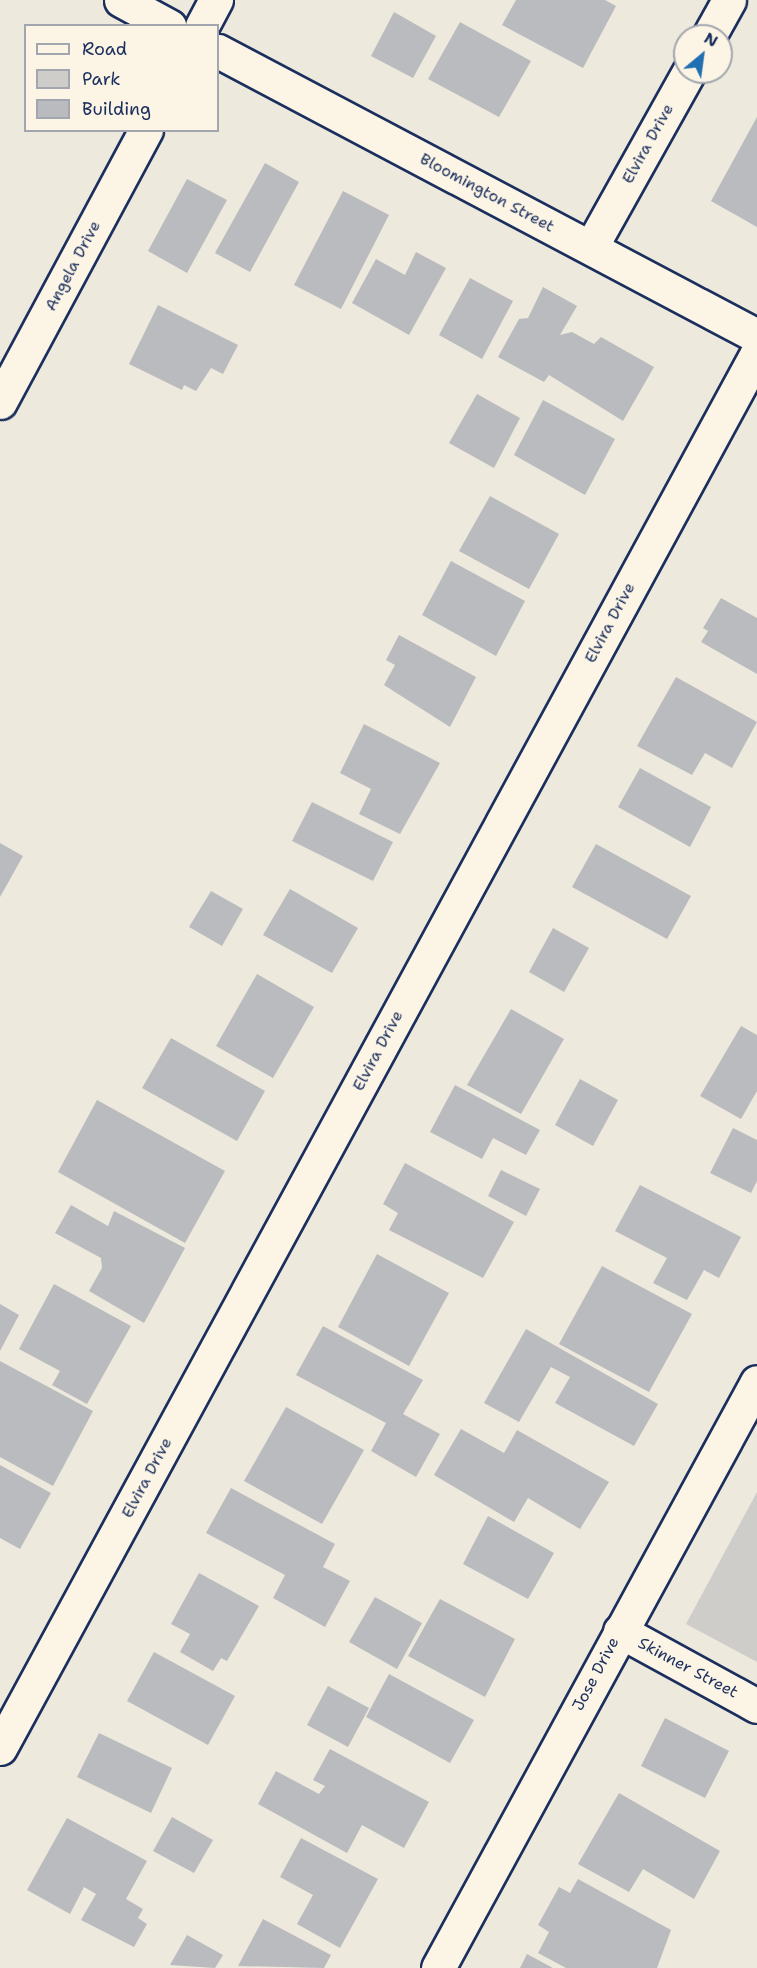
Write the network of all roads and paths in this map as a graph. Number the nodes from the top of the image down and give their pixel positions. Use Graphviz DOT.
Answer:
graph roads {
  1 [pos="121,0"];
  2 [pos="216,0"];
  3 [pos="729,0"];
  4 [pos="165,24"];
  5 [pos="203,24"];
  6 [pos="716,24"];
  7 [pos="219,52"];
  8 [pos="682,84"];
  9 [pos="145,132"];
  10 [pos="591,247"];
  11 [pos="757,336"];
  12 [pos="757,353"];
  13 [pos="0,402"];
  14 [pos="757,1382"];
  15 [pos="620,1631"];
  16 [pos="757,1706"];
  17 [pos="0,1748"];
  18 [pos="438,1968"];
  1 -- 4 [label="street"];
  2 -- 5 [label="street"];
  3 -- 6 [label="street"];
  7 -- 10 [label="street, Bloomington Street"];
  8 -- 10 [label="street, Elvira Drive"];
  9 -- 13 [label="street, Angela Drive"];
  10 -- 11 [label="street, Bloomington Street"];
  12 -- 17 [label="street, Elvira Drive"];
  14 -- 15 [label="street, Jose Drive"];
  15 -- 16 [label="street, Skinner Street"];
  15 -- 18 [label="street, Jose Drive"];
}
